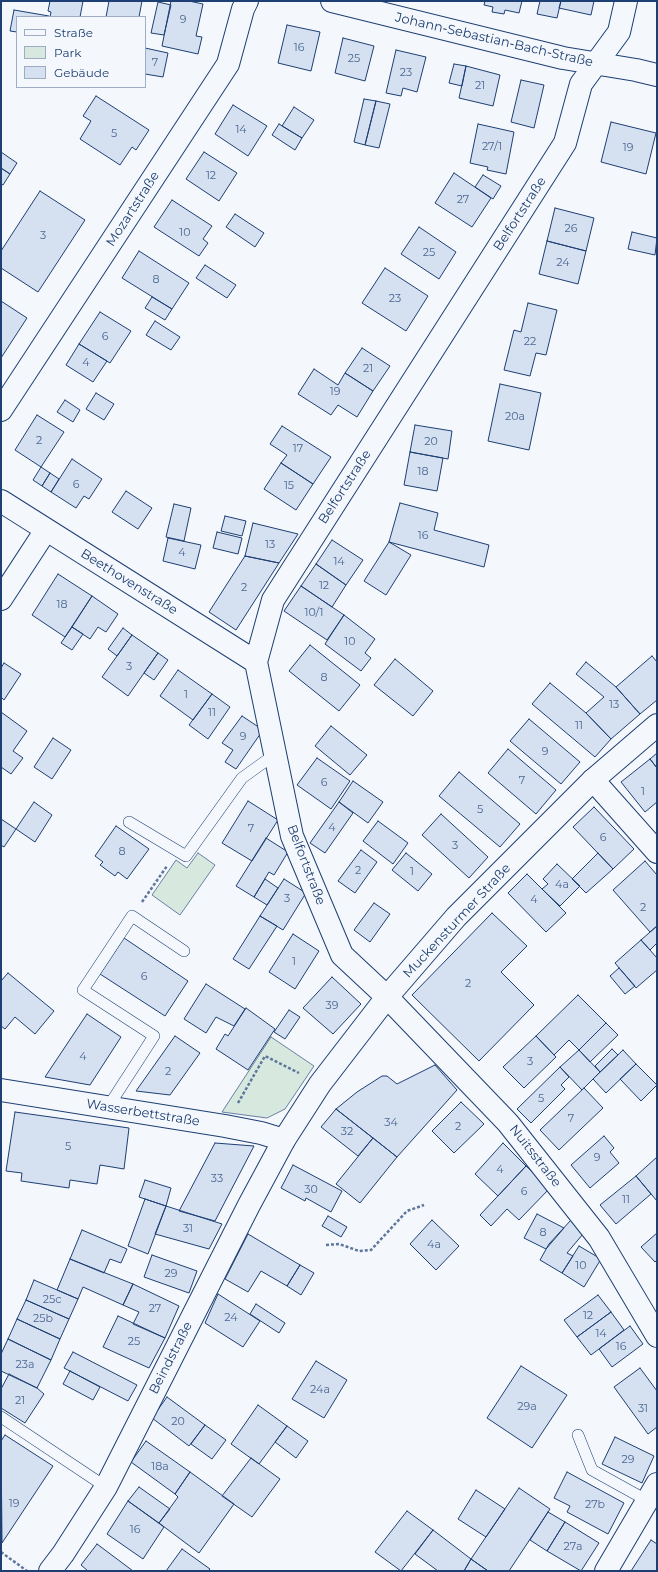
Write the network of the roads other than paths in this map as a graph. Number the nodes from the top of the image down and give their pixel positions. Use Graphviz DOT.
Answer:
graph roads {
  1 [pos="247,1"];
  2 [pos="332,1"];
  3 [pos="626,1"];
  4 [pos="596,64"];
  5 [pos="657,75"];
  6 [pos="1,410"];
  7 [pos="1,501"];
  8 [pos="46,530"];
  9 [pos="1,599"];
  10 [pos="256,662"];
  11 [pos="657,725"];
  12 [pos="274,755"];
  13 [pos="593,780"];
  14 [pos="129,822"];
  15 [pos="657,852"];
  16 [pos="184,951"];
  17 [pos="387,996"];
  18 [pos="1,1090"];
  19 [pos="108,1107"];
  20 [pos="284,1140"];
  21 [pos="657,1336"];
  22 [pos="1,1417"];
  23 [pos="578,1435"];
  24 [pos="106,1487"];
  25 [pos="652,1493"];
  26 [pos="50,1571"];
  27 [pos="606,1571"];
  1 -- 6 [label="street, Mozartstraße"];
  2 -- 4 [label="street, Johann-Sebastian-Bach-Straße"];
  3 -- 4 [label="street, Belfortstraße"];
  4 -- 5 [label="street, Johann-Sebastian-Bach-Straße"];
  4 -- 10 [label="street, Belfortstraße"];
  7 -- 8 [label="street, Beethovenstraße"];
  8 -- 9 [label="street"];
  8 -- 10 [label="street, Beethovenstraße"];
  10 -- 12 [label="street, Belfortstraße"];
  11 -- 13 [label="street, Muckensturmer Straße"];
  12 -- 14 [label="lane"];
  12 -- 17 [label="street, Belfortstraße"];
  13 -- 15 [label="street"];
  13 -- 17 [label="street, Muckensturmer Straße"];
  16 -- 19 [label="lane"];
  17 -- 20 [label="street, Muckensturmer Straße"];
  17 -- 21 [label="street, Nuitsstraße"];
  18 -- 19 [label="street, Wasserbettstraße"];
  19 -- 20 [label="street, Wasserbettstraße"];
  20 -- 24 [label="street, Beindstraße"];
  22 -- 24 [label="lane"];
  23 -- 25 [label="lane"];
  24 -- 26 [label="street, Beindstraße"];
  25 -- 27 [label="street"];
}
